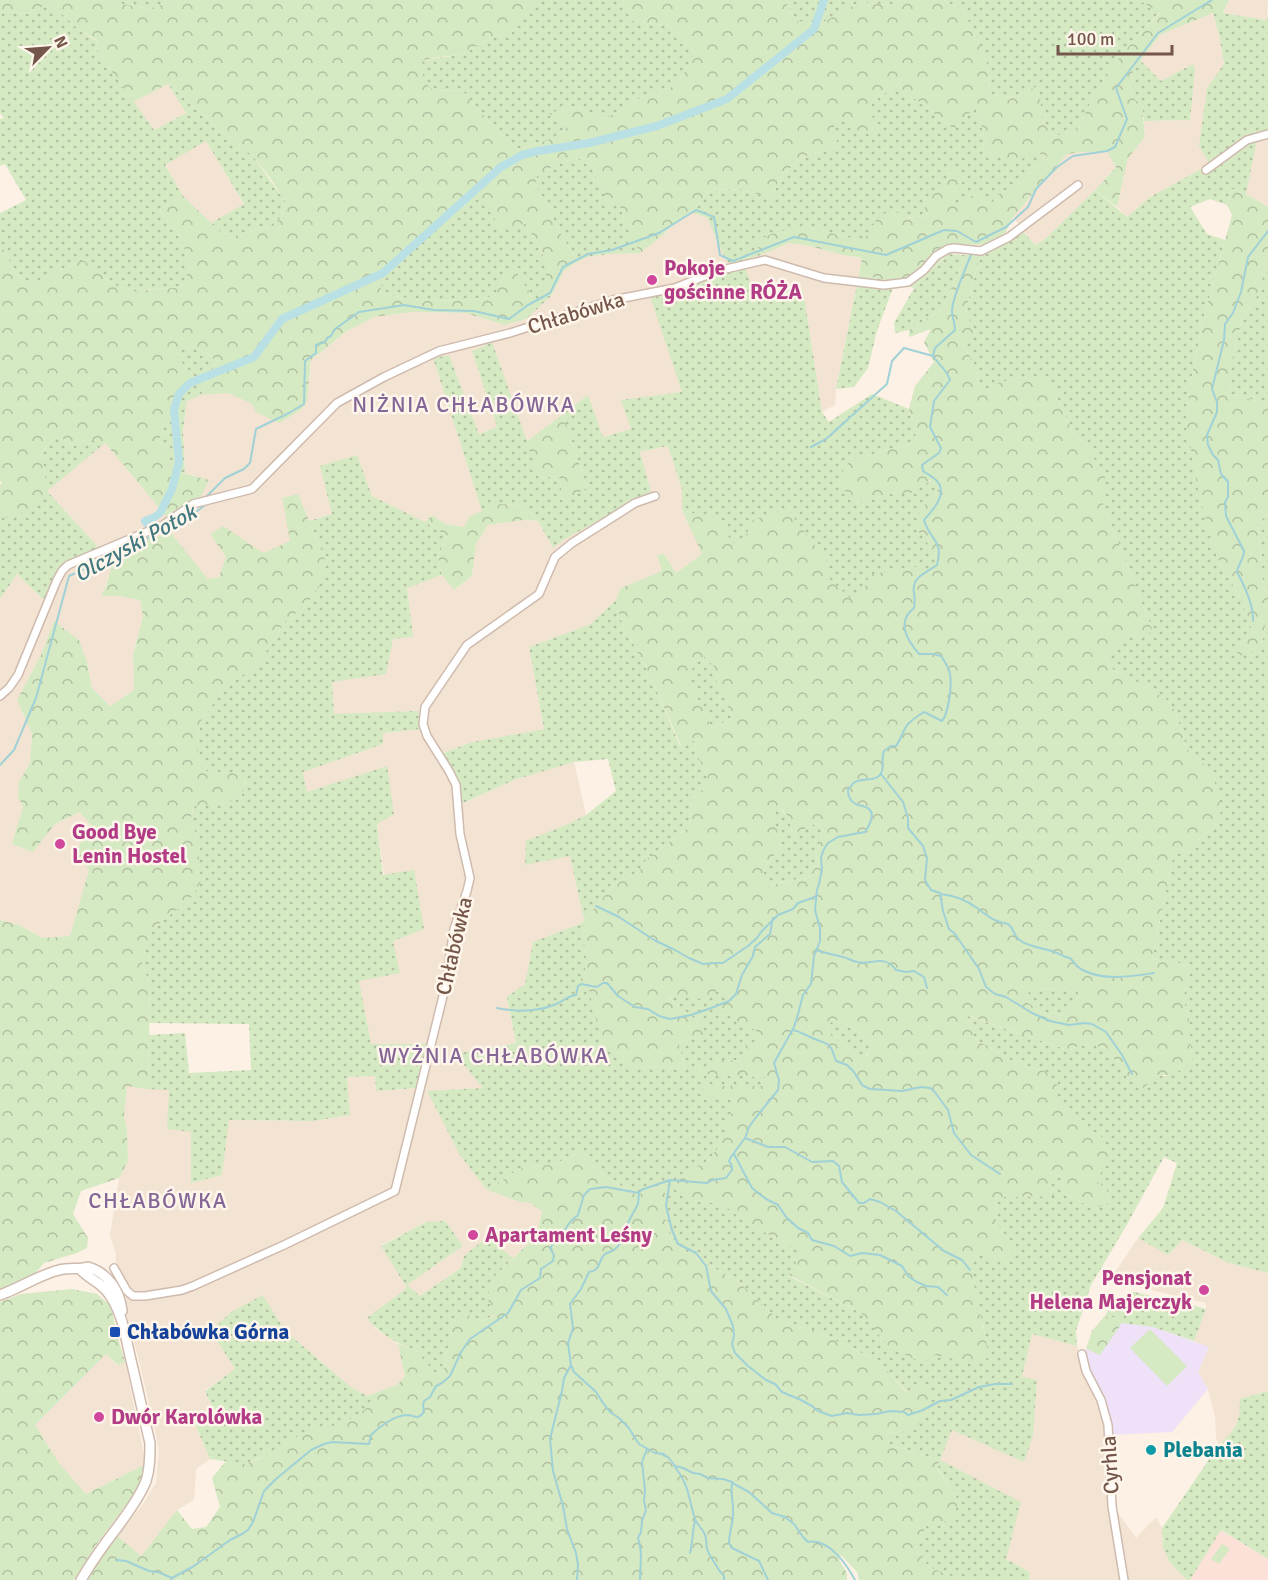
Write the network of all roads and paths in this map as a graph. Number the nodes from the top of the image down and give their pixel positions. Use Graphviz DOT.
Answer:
graph roads {
  1 [pos="1268,134"];
  2 [pos="1206,170"];
  3 [pos="1078,185"];
  4 [pos="655,496"];
  5 [pos="0,696"];
  6 [pos="114,1268"];
  7 [pos="0,1295"];
  8 [pos="1082,1354"];
  9 [pos="81,1580"];
  10 [pos="1124,1580"];
  1 -- 2 [label="street"];
  3 -- 5 [label="street, Chłabówka"];
  4 -- 6 [label="street, Chłabówka"];
  7 -- 9 [label="street"];
  8 -- 10 [label="street, Cyrhla"];
}
